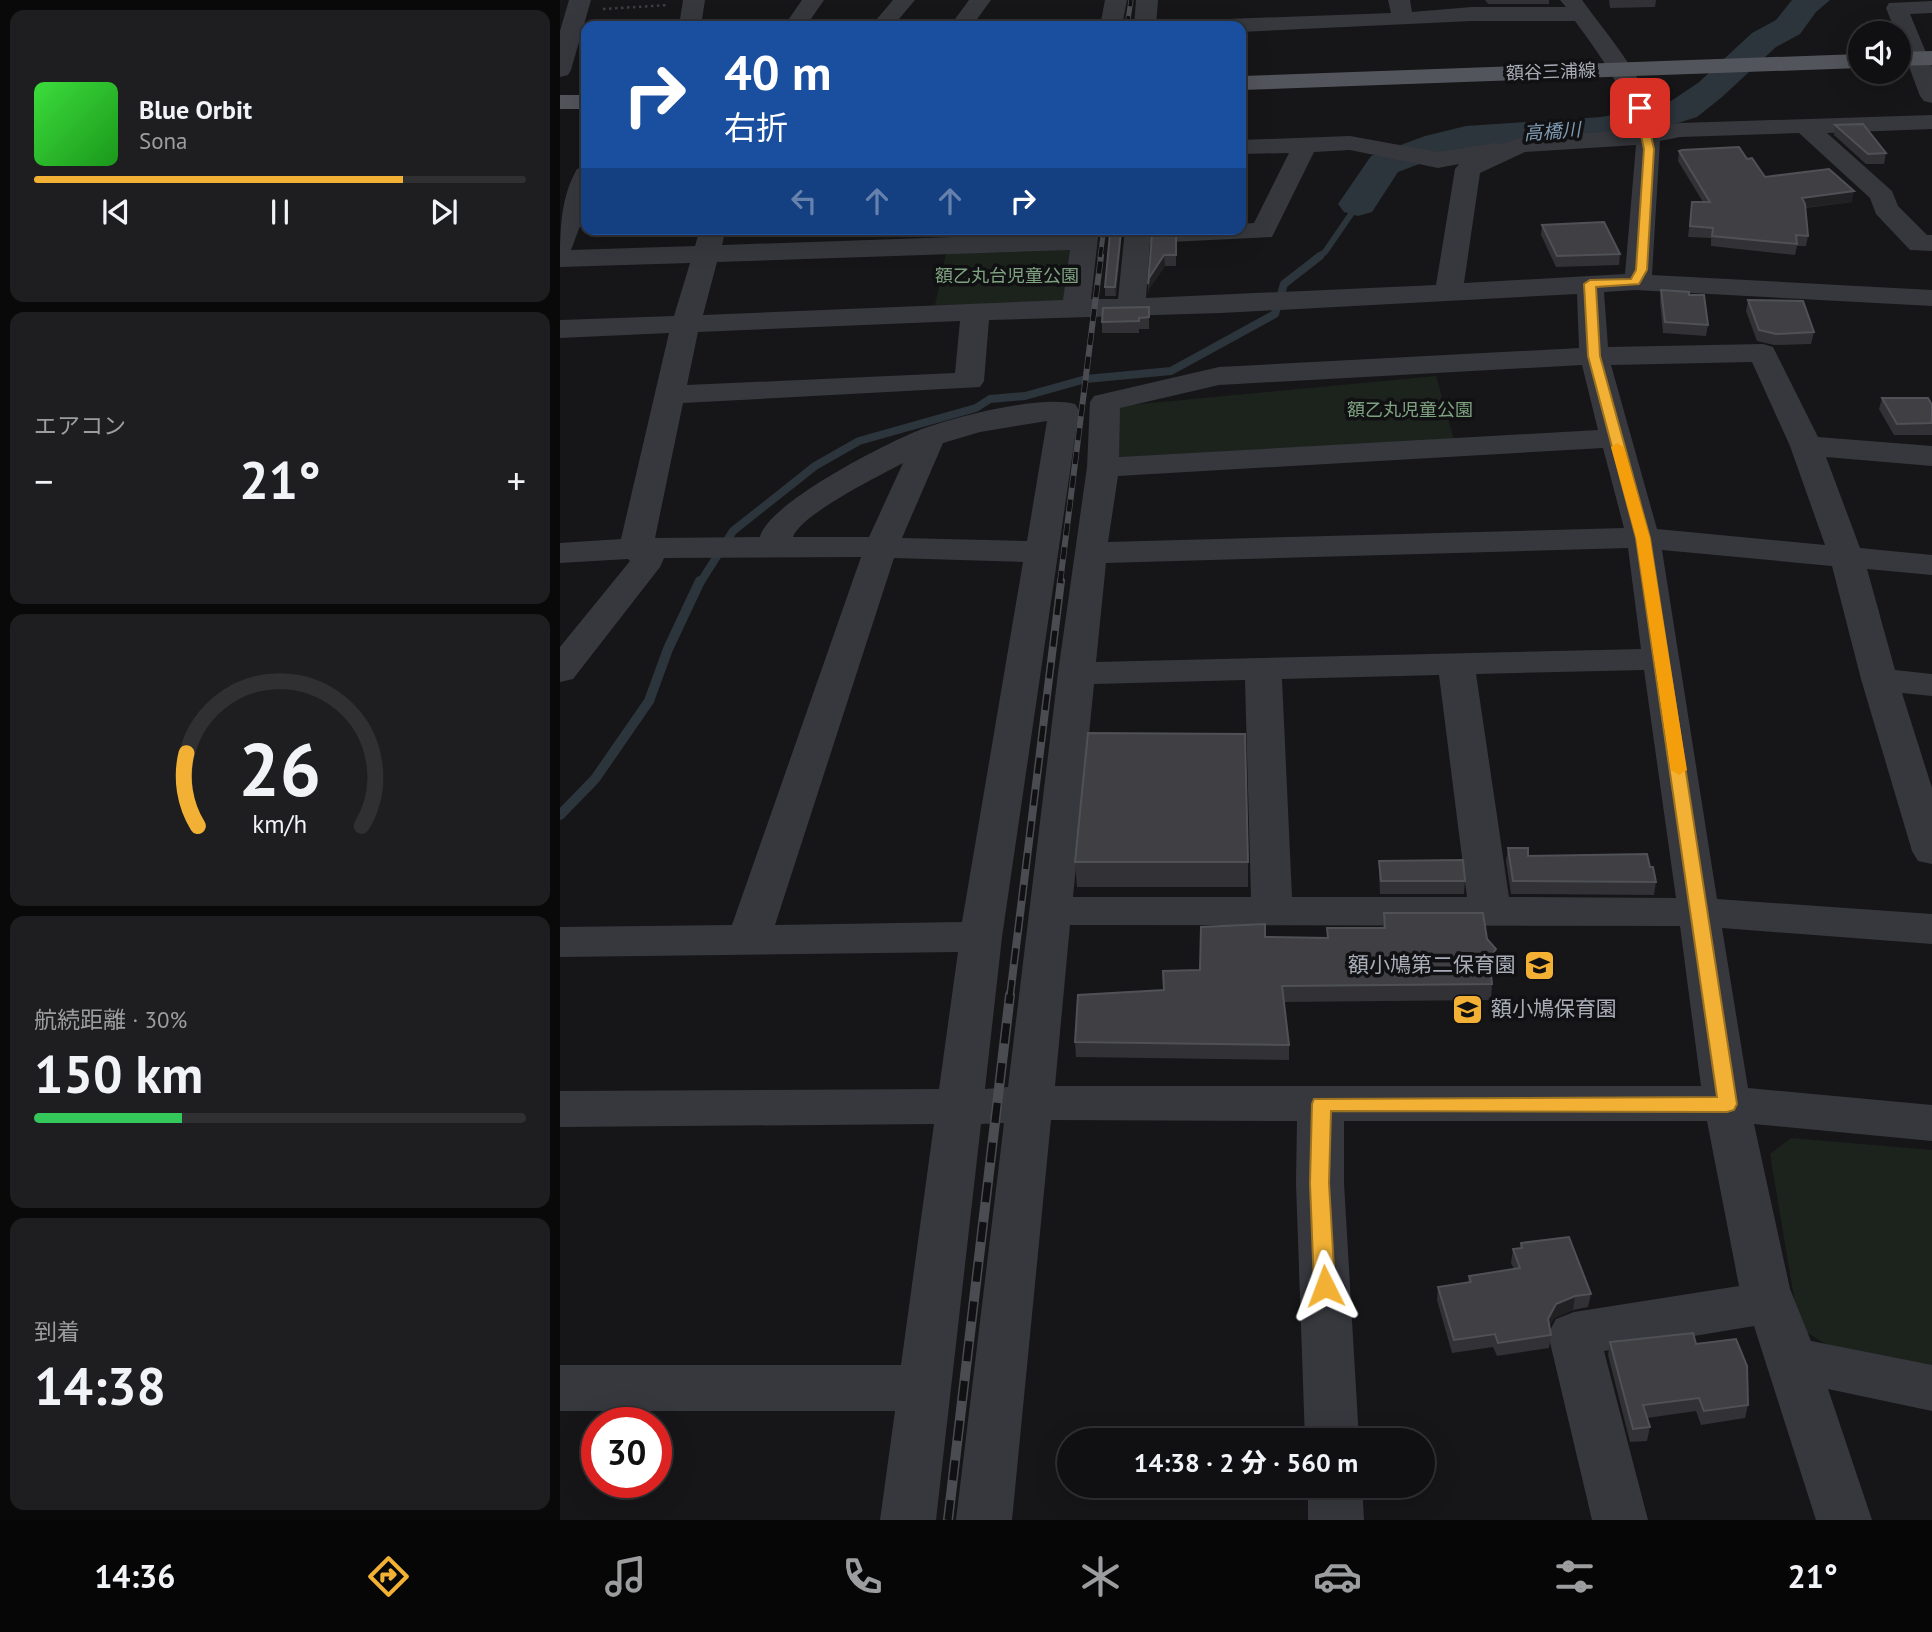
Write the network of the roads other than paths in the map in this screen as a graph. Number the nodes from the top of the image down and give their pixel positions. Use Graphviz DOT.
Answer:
graph roads {
  1 [pos="813,0"];
  2 [pos="904,0"];
  3 [pos="980,0"];
  4 [pos="1116,0"];
  5 [pos="1147,0"];
  6 [pos="1277,0"];
  7 [pos="694,2"];
  8 [pos="1893,4"];
  9 [pos="1576,7"];
  10 [pos="1932,7"];
  11 [pos="1401,9"];
  12 [pos="573,12"];
  13 [pos="691,21"];
  14 [pos="798,21"];
  15 [pos="886,21"];
  16 [pos="965,21"];
  17 [pos="1112,21"];
  18 [pos="1145,21"];
  19 [pos="1279,24"];
  20 [pos="1246,25"];
  21 [pos="1916,59"];
  22 [pos="1848,62"];
  23 [pos="560,70"];
  24 [pos="1619,70"];
  25 [pos="1246,83"];
  26 [pos="1932,96"];
  27 [pos="560,102"];
  28 [pos="581,102"];
  29 [pos="1932,122"];
  30 [pos="1644,125"];
  31 [pos="1805,126"];
  32 [pos="1306,145"];
  33 [pos="1520,145"];
  34 [pos="1246,147"];
  35 [pos="581,165"];
  36 [pos="568,204"];
  37 [pos="1246,231"];
  38 [pos="1085,235"];
  39 [pos="1137,235"];
  40 [pos="862,239"];
  41 [pos="710,242"];
  42 [pos="1932,243"];
  43 [pos="560,247"];
  44 [pos="560,259"];
  45 [pos="1635,282"];
  46 [pos="1590,284"];
  47 [pos="1449,292"];
  48 [pos="1932,298"];
  49 [pos="1131,306"];
  50 [pos="1076,308"];
  51 [pos="975,312"];
  52 [pos="686,323"];
  53 [pos="560,329"];
  54 [pos="1594,356"];
  55 [pos="670,395"];
  56 [pos="930,437"];
  57 [pos="1614,438"];
  58 [pos="1806,446"];
  59 [pos="1932,456"];
  60 [pos="1102,467"];
  61 [pos="1643,538"];
  62 [pos="769,547"];
  63 [pos="881,547"];
  64 [pos="636,548"];
  65 [pos="1042,552"];
  66 [pos="560,553"];
  67 [pos="1090,553"];
  68 [pos="1847,558"];
  69 [pos="1932,565"];
  70 [pos="1662,659"];
  71 [pos="1456,664"];
  72 [pos="1263,668"];
  73 [pos="560,671"];
  74 [pos="1076,673"];
  75 [pos="1879,679"];
  76 [pos="1932,685"];
  77 [pos="1932,850"];
  78 [pos="1050,911"];
  79 [pos="1272,911"];
  80 [pos="1490,912"];
  81 [pos="1700,912"];
  82 [pos="1932,929"];
  83 [pos="981,937"];
  84 [pos="748,941"];
  85 [pos="560,942"];
  86 [pos="1028,1103"];
  87 [pos="1321,1104"];
  88 [pos="1727,1104"];
  89 [pos="961,1106"];
  90 [pos="560,1109"];
  91 [pos="1932,1123"];
  92 [pos="1770,1302"];
  93 [pos="1792,1359"];
  94 [pos="560,1388"];
  95 [pos="925,1388"];
  96 [pos="1932,1388"];
  97 [pos="1331,1428"];
  98 [pos="1335,1498"];
  99 [pos="908,1520"];
  100 [pos="984,1520"];
  101 [pos="1336,1520"];
  102 [pos="1620,1520"];
  103 [pos="1844,1520"];
  1 -- 14 [label="street"];
  2 -- 15 [label="street"];
  3 -- 16 [label="street"];
  4 -- 17 [label="street"];
  5 -- 18 [label="street"];
  6 -- 19 [label="street"];
  7 -- 13 [label="street"];
  8 -- 10 [label="street"];
  8 -- 21 [label="street"];
  9 -- 11 [label="street"];
  9 -- 24 [label="street"];
  11 -- 19 [label="street"];
  12 -- 23 [label="street"];
  19 -- 20 [label="street"];
  21 -- 26 [label="street"];
  22 -- 24 [label="main road, 額谷三浦線"];
  24 -- 25 [label="main road, 額谷三浦線"];
  24 -- 30 [label="street"];
  27 -- 28 [label="main road"];
  29 -- 31 [label="street"];
  30 -- 31 [label="street"];
  30 -- 33 [label="street"];
  30 -- 45 [label="street"];
  31 -- 42 [label="street"];
  32 -- 33 [label="street"];
  32 -- 34 [label="street"];
  32 -- 37 [label="street"];
  33 -- 47 [label="street"];
  35 -- 36 [label="street"];
  36 -- 43 [label="street"];
  38 -- 40 [label="street"];
  38 -- 50 [label="street"];
  39 -- 49 [label="street"];
  40 -- 41 [label="street"];
  41 -- 44 [label="street"];
  41 -- 52 [label="street"];
  45 -- 46 [label="street"];
  45 -- 48 [label="street"];
  46 -- 47 [label="street"];
  46 -- 54 [label="street"];
  47 -- 49 [label="street"];
  49 -- 50 [label="street"];
  50 -- 51 [label="street"];
  51 -- 52 [label="street"];
  51 -- 55 [label="street"];
  52 -- 53 [label="street"];
  52 -- 55 [label="street"];
  54 -- 57 [label="street"];
  54 -- 58 [label="street"];
  54 -- 60 [label="street"];
  55 -- 64 [label="street"];
  56 -- 62 [label="street"];
  56 -- 63 [label="street"];
  56 -- 65 [label="street"];
  57 -- 60 [label="street"];
  57 -- 61 [label="street"];
  58 -- 59 [label="street"];
  58 -- 68 [label="street"];
  60 -- 67 [label="street"];
  61 -- 67 [label="street"];
  61 -- 68 [label="street"];
  61 -- 70 [label="street"];
  62 -- 63 [label="street"];
  62 -- 64 [label="street"];
  63 -- 65 [label="street"];
  63 -- 84 [label="street"];
  64 -- 66 [label="street"];
  64 -- 73 [label="street"];
  65 -- 83 [label="street"];
  67 -- 74 [label="street"];
  68 -- 69 [label="street"];
  68 -- 75 [label="street"];
  70 -- 71 [label="street"];
  70 -- 81 [label="street"];
  71 -- 72 [label="street"];
  71 -- 80 [label="street"];
  72 -- 74 [label="street"];
  72 -- 79 [label="street"];
  74 -- 78 [label="street"];
  75 -- 76 [label="street"];
  75 -- 77 [label="street"];
  78 -- 79 [label="street"];
  78 -- 86 [label="street"];
  79 -- 80 [label="street"];
  80 -- 81 [label="street"];
  81 -- 82 [label="street"];
  81 -- 88 [label="street"];
  83 -- 84 [label="street"];
  83 -- 89 [label="street"];
  84 -- 85 [label="street"];
  86 -- 87 [label="street"];
  86 -- 89 [label="street"];
  86 -- 100 [label="street"];
  87 -- 88 [label="street"];
  87 -- 97 [label="street"];
  88 -- 91 [label="street"];
  88 -- 92 [label="street"];
  89 -- 90 [label="street"];
  89 -- 95 [label="street"];
  92 -- 93 [label="street"];
  92 -- 102 [label="street"];
  93 -- 96 [label="street"];
  93 -- 103 [label="street"];
  94 -- 95 [label="street"];
  95 -- 99 [label="street"];
  98 -- 101 [label="street"];
}
